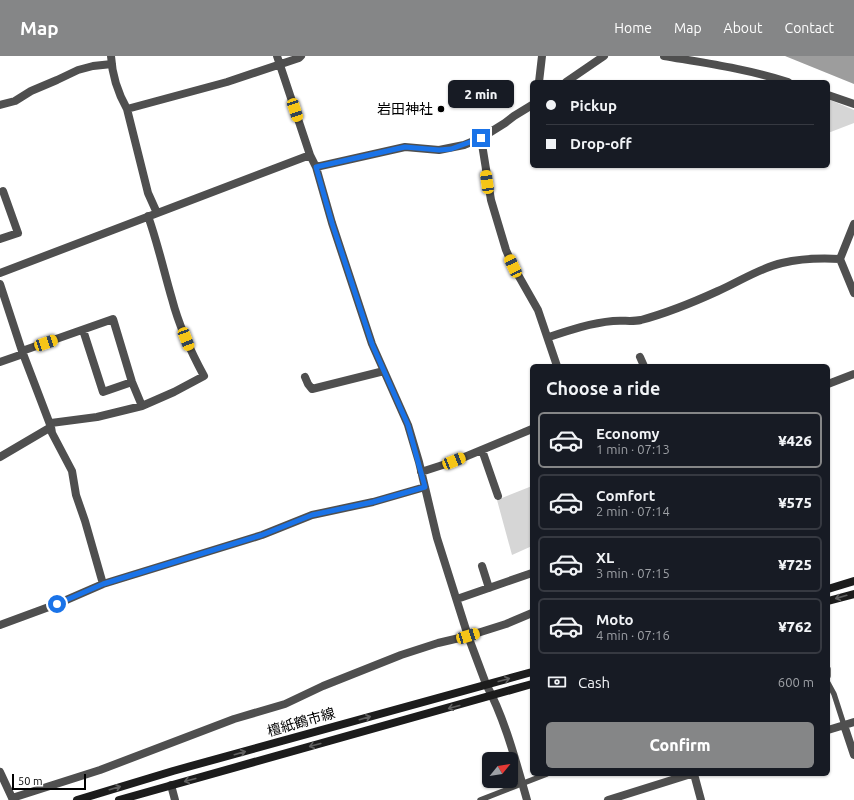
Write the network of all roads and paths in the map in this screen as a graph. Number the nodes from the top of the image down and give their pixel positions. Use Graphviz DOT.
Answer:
graph roads {
  1 [pos="277,56"];
  2 [pos="301,56"];
  3 [pos="542,56"];
  4 [pos="604,56"];
  5 [pos="664,56"];
  6 [pos="710,56"];
  7 [pos="112,60"];
  8 [pos="280,64"];
  9 [pos="714,65"];
  10 [pos="539,80"];
  11 [pos="569,80"];
  12 [pos="782,80"];
  13 [pos="830,96"];
  14 [pos="854,104"];
  15 [pos="0,105"];
  16 [pos="530,106"];
  17 [pos="127,108"];
  18 [pos="481,138"];
  19 [pos="310,155"];
  20 [pos="316,167"];
  21 [pos="3,191"];
  22 [pos="157,213"];
  23 [pos="148,216"];
  24 [pos="853,228"];
  25 [pos="0,239"];
  26 [pos="840,259"];
  27 [pos="0,273"];
  28 [pos="0,284"];
  29 [pos="854,293"];
  30 [pos="3,306"];
  31 [pos="83,330"];
  32 [pos="548,337"];
  33 [pos="23,352"];
  34 [pos="640,357"];
  35 [pos="0,362"];
  36 [pos="556,364"];
  37 [pos="643,364"];
  38 [pos="384,371"];
  39 [pos="854,374"];
  40 [pos="306,377"];
  41 [pos="132,382"];
  42 [pos="830,383"];
  43 [pos="142,406"];
  44 [pos="51,425"];
  45 [pos="530,430"];
  46 [pos="482,450"];
  47 [pos="0,457"];
  48 [pos="422,472"];
  49 [pos="425,487"];
  50 [pos="498,496"];
  51 [pos="482,566"];
  52 [pos="530,574"];
  53 [pos="854,581"];
  54 [pos="103,584"];
  55 [pos="489,588"];
  56 [pos="830,588"];
  57 [pos="854,594"];
  58 [pos="457,599"];
  59 [pos="830,600"];
  60 [pos="530,614"];
  61 [pos="0,625"];
  62 [pos="468,636"];
  63 [pos="530,673"];
  64 [pos="486,684"];
  65 [pos="530,685"];
  66 [pos="830,687"];
  67 [pos="492,696"];
  68 [pos="854,722"];
  69 [pos="844,725"];
  70 [pos="830,729"];
  71 [pos="854,755"];
  72 [pos="0,772"];
  73 [pos="541,776"];
  74 [pos="686,776"];
  75 [pos="693,776"];
  76 [pos="522,783"];
  77 [pos="171,785"];
  78 [pos="12,799"];
  79 [pos="77,800"];
  80 [pos="119,800"];
  81 [pos="175,800"];
  82 [pos="480,800"];
  83 [pos="527,800"];
  84 [pos="608,800"];
  85 [pos="702,800"];
  1 -- 8 [label="street"];
  2 -- 8 [label="street"];
  3 -- 10 [label="street"];
  4 -- 11 [label="street"];
  5 -- 9 [label="street"];
  6 -- 9 [label="street"];
  7 -- 15 [label="street"];
  7 -- 17 [label="street"];
  8 -- 17 [label="street"];
  8 -- 19 [label="street"];
  9 -- 12 [label="street"];
  13 -- 14 [label="street"];
  16 -- 18 [label="street"];
  17 -- 22 [label="street"];
  18 -- 20 [label="street"];
  18 -- 32 [label="street"];
  19 -- 20 [label="street"];
  19 -- 22 [label="street"];
  20 -- 38 [label="street"];
  21 -- 25 [label="street"];
  22 -- 23 [label="street"];
  23 -- 27 [label="street"];
  23 -- 43 [label="street"];
  24 -- 26 [label="street"];
  26 -- 29 [label="street"];
  26 -- 32 [label="street"];
  28 -- 30 [label="street"];
  30 -- 33 [label="street"];
  31 -- 33 [label="street"];
  31 -- 41 [label="street"];
  31 -- 41 [label="street"];
  32 -- 36 [label="street"];
  33 -- 35 [label="street"];
  33 -- 44 [label="street"];
  34 -- 37 [label="street"];
  38 -- 40 [label="street"];
  38 -- 48 [label="street"];
  39 -- 42 [label="street"];
  41 -- 43 [label="street"];
  43 -- 44 [label="street"];
  44 -- 47 [label="street"];
  44 -- 54 [label="street"];
  45 -- 46 [label="street"];
  46 -- 48 [label="street"];
  46 -- 50 [label="street"];
  48 -- 49 [label="street"];
  49 -- 54 [label="street"];
  49 -- 58 [label="street"];
  51 -- 55 [label="street"];
  52 -- 55 [label="street"];
  53 -- 56 [label="main road"];
  54 -- 61 [label="street"];
  55 -- 58 [label="street"];
  57 -- 59 [label="main road, one-way"];
  58 -- 62 [label="street"];
  60 -- 62 [label="street"];
  62 -- 64 [label="street"];
  62 -- 78 [label="street"];
  64 -- 63 [label="main road, 檀紙鶴市線, one-way"];
  64 -- 67 [label="street"];
  79 -- 64 [label="main road, 檀紙鶴市線, one-way"];
  65 -- 67 [label="main road, 檀紙鶴市線"];
  66 -- 69 [label="lane"];
  67 -- 76 [label="street"];
  67 -- 77 [label="main road, 檀紙鶴市線, one-way"];
  68 -- 69 [label="street"];
  69 -- 70 [label="street"];
  69 -- 71 [label="street"];
  72 -- 78 [label="street"];
  73 -- 76 [label="lane"];
  74 -- 84 [label="street"];
  75 -- 85 [label="street"];
  76 -- 82 [label="lane"];
  76 -- 83 [label="street"];
  77 -- 80 [label="main road, 檀紙鶴市線"];
  77 -- 81 [label="street"];
}
